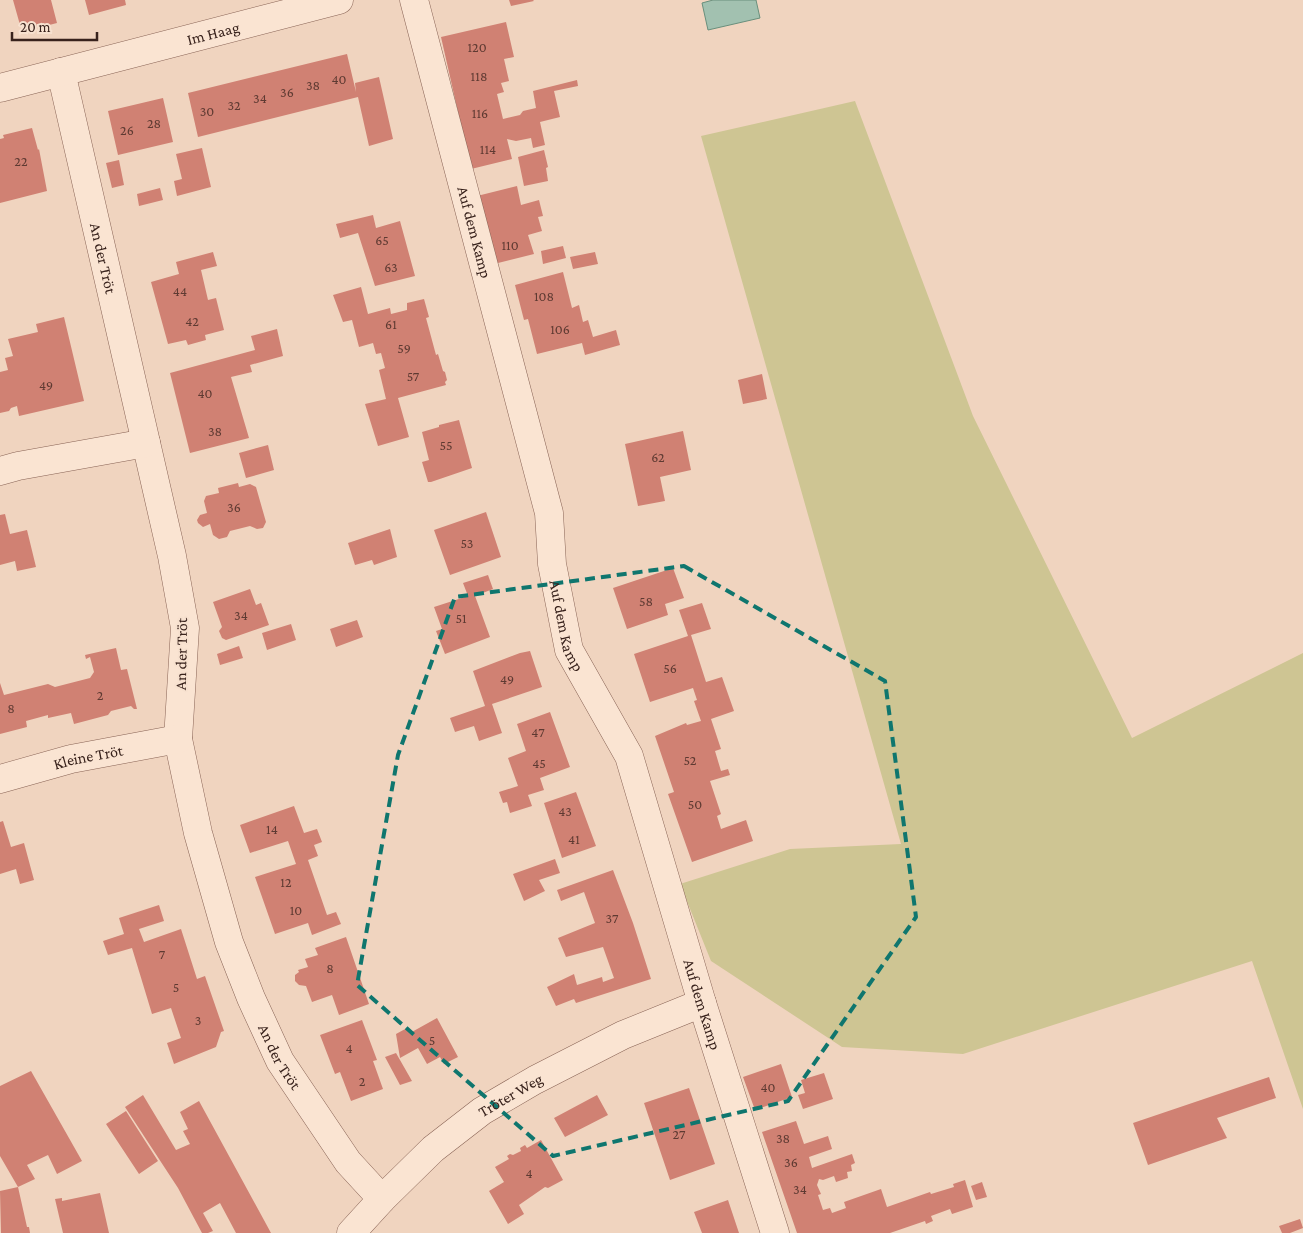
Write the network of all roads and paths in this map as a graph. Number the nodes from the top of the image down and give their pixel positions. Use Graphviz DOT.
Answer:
graph roads {
  1 [pos="339,0"];
  2 [pos="414,0"];
  3 [pos="61,72"];
  4 [pos="0,88"];
  5 [pos="146,443"];
  6 [pos="0,471"];
  7 [pos="178,739"];
  8 [pos="0,779"];
  9 [pos="702,1003"];
  10 [pos="382,1198"];
  11 [pos="351,1233"];
  12 [pos="775,1233"];
  1 -- 3 [label="street, Im Haag"];
  2 -- 9 [label="street, Auf dem Kamp"];
  3 -- 4 [label="street, Im Haag"];
  3 -- 5 [label="street, An der Tröt"];
  5 -- 6 [label="street"];
  5 -- 7 [label="street, An der Tröt"];
  7 -- 8 [label="street, Kleine Tröt"];
  7 -- 10 [label="street, An der Tröt"];
  9 -- 10 [label="street, Tröter Weg"];
  9 -- 12 [label="street, Auf dem Kamp"];
  10 -- 11 [label="street, Tröter Weg"];
}
